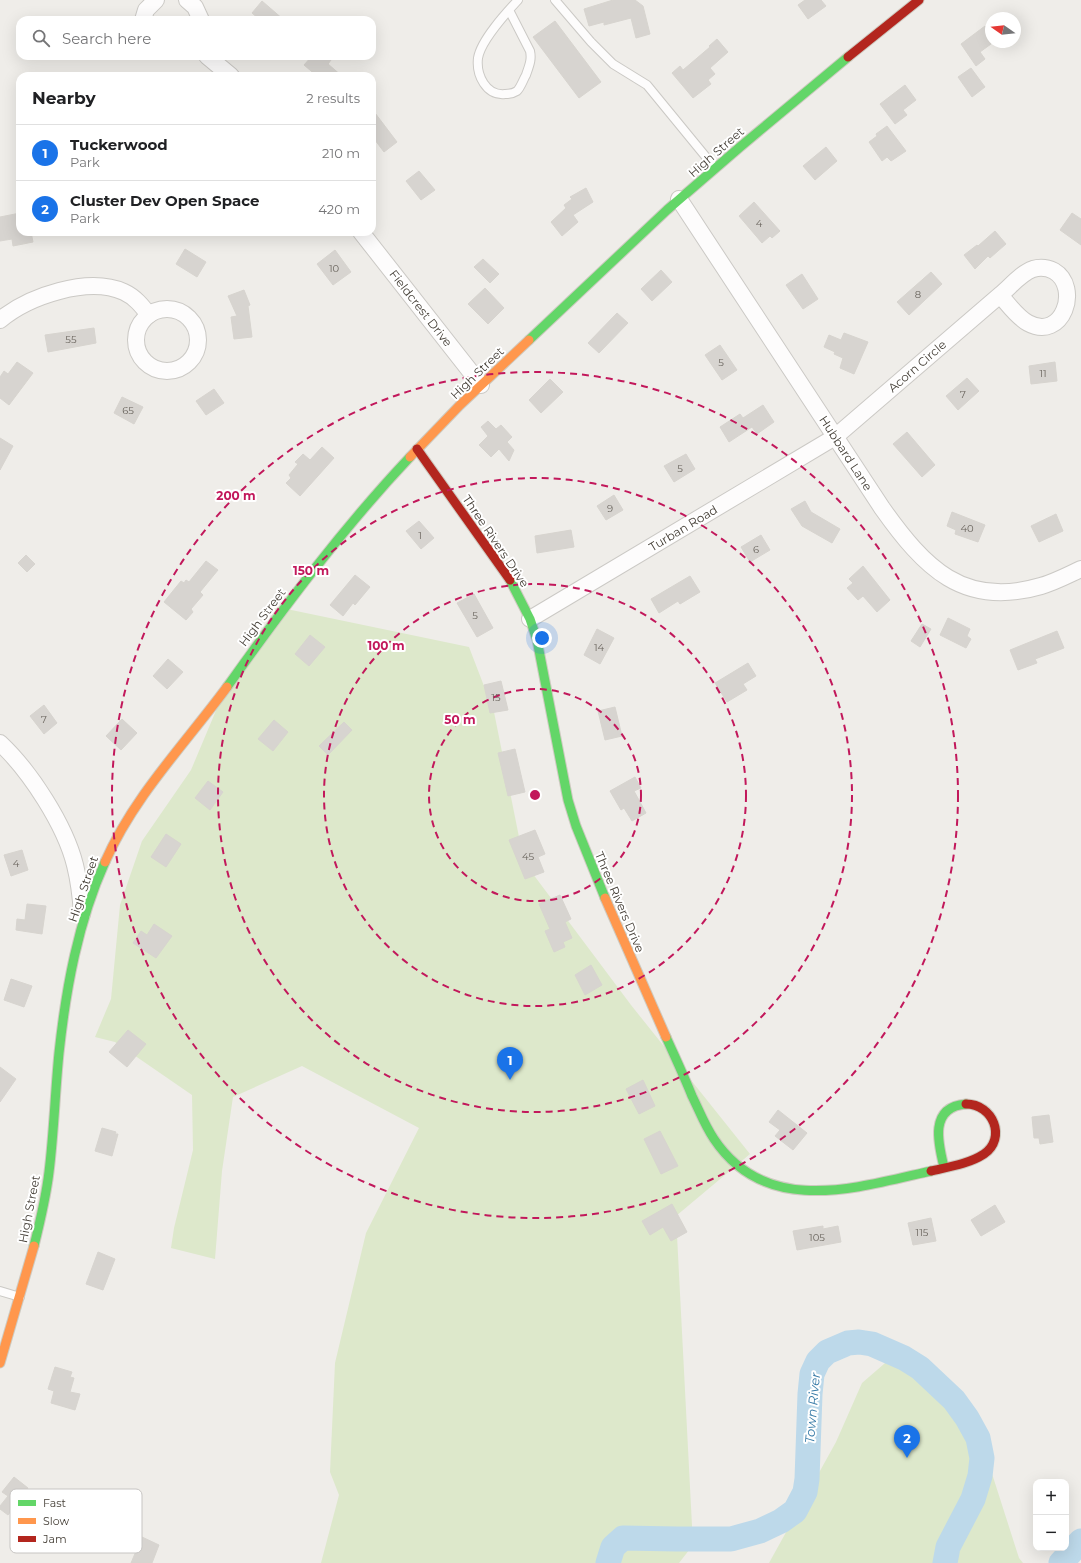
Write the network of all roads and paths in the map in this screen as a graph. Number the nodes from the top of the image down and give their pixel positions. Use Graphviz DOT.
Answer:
graph roads {
  1 [pos="156,0"];
  2 [pos="187,0"];
  3 [pos="518,0"];
  4 [pos="555,0"];
  5 [pos="919,0"];
  6 [pos="508,10"];
  7 [pos="144,16"];
  8 [pos="199,16"];
  9 [pos="212,60"];
  10 [pos="226,72"];
  11 [pos="716,169"];
  12 [pos="679,200"];
  13 [pos="364,236"];
  14 [pos="1000,295"];
  15 [pos="149,315"];
  16 [pos="0,320"];
  17 [pos="481,385"];
  18 [pos="835,437"];
  19 [pos="417,448"];
  20 [pos="1081,569"];
  21 [pos="530,620"];
  22 [pos="0,743"];
  23 [pos="83,922"];
  24 [pos="944,1167"];
  25 [pos="0,1291"];
  26 [pos="21,1297"];
  27 [pos="0,1328"];
  28 [pos="10,1330"];
  29 [pos="0,1363"];
  1 -- 7 [label="street"];
  2 -- 8 [label="street"];
  3 -- 6 [label="lane"];
  4 -- 11 [label="lane"];
  5 -- 11 [label="street, High Street"];
  6 -- 6 [label="lane"];
  9 -- 10 [label="street"];
  11 -- 12 [label="street, High Street"];
  12 -- 17 [label="street, High Street"];
  12 -- 18 [label="street, Hubbard Lane"];
  13 -- 17 [label="street, Fieldcrest Drive"];
  14 -- 18 [label="street, Acorn Circle"];
  15 -- 16 [label="street"];
  17 -- 19 [label="street, High Street"];
  18 -- 20 [label="street, Hubbard Lane"];
  18 -- 21 [label="street, Turban Road"];
  19 -- 21 [label="street, Three Rivers Drive"];
  19 -- 23 [label="street, High Street"];
  21 -- 24 [label="street, Three Rivers Drive"];
  22 -- 23 [label="street"];
  23 -- 26 [label="street, High Street"];
  24 -- 24 [label="street, Three Rivers Drive"];
  25 -- 26 [label="lane"];
  26 -- 28 [label="street, High Street"];
  27 -- 28 [label="lane"];
  28 -- 29 [label="street, High Street"];
}
